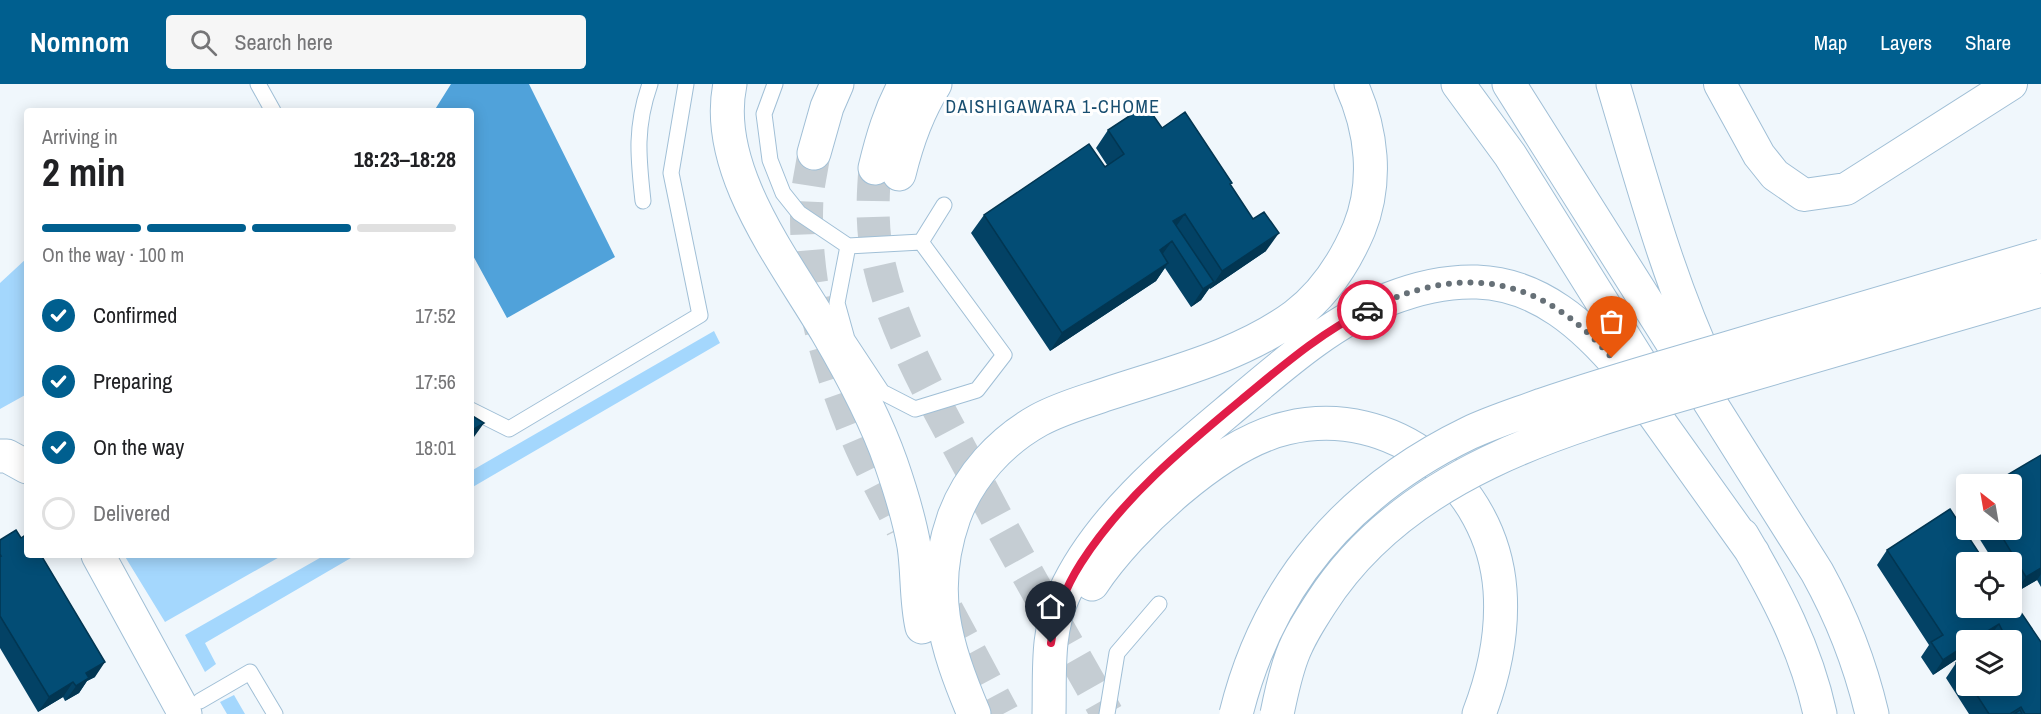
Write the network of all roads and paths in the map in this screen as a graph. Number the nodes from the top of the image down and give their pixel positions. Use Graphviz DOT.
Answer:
graph roads {
  1 [pos="258,84"];
  2 [pos="650,84"];
  3 [pos="686,84"];
  4 [pos="730,84"];
  5 [pos="776,84"];
  6 [pos="837,84"];
  7 [pos="905,84"];
  8 [pos="935,84"];
  9 [pos="1352,84"];
  10 [pos="1458,84"];
  11 [pos="1509,84"];
  12 [pos="1612,84"];
  13 [pos="1720,84"];
  14 [pos="2011,84"];
  15 [pos="271,108"];
  16 [pos="814,153"];
  17 [pos="643,201"];
  18 [pos="944,205"];
  19 [pos="921,242"];
  20 [pos="848,246"];
  21 [pos="2041,256"];
  22 [pos="2041,290"];
  23 [pos="474,412"];
  24 [pos="0,456"];
  25 [pos="24,465"];
  26 [pos="1753,553"];
  27 [pos="100,558"];
  28 [pos="1817,572"];
  29 [pos="1159,604"];
  30 [pos="193,708"];
  31 [pos="275,714"];
  32 [pos="955,714"];
  33 [pos="974,714"];
  34 [pos="1049,714"];
  35 [pos="1062,714"];
  36 [pos="1107,714"];
  37 [pos="1236,714"];
  38 [pos="1277,714"];
  39 [pos="1479,714"];
  40 [pos="1820,714"];
  41 [pos="1872,714"];
  1 -- 15 [label="lane"];
  2 -- 17 [label="lane"];
  3 -- 23 [label="lane"];
  4 -- 32 [label="main road"];
  5 -- 20 [label="lane"];
  6 -- 16 [label="main road"];
  7 -- 8 [label="main road"];
  9 -- 33 [label="main road"];
  10 -- 26 [label="main road"];
  11 -- 28 [label="main road"];
  12 -- 28 [label="main road"];
  13 -- 14 [label="street"];
  18 -- 19 [label="lane"];
  19 -- 20 [label="lane"];
  19 -- 20 [label="lane"];
  21 -- 37 [label="main road, bridge"];
  22 -- 38 [label="main road, bridge"];
  24 -- 25 [label="main road"];
  26 -- 34 [label="main road"];
  26 -- 40 [label="main road"];
  27 -- 30 [label="main road"];
  28 -- 41 [label="main road"];
  29 -- 36 [label="lane"];
  30 -- 31 [label="lane"];
  35 -- 39 [label="main road"];
}
